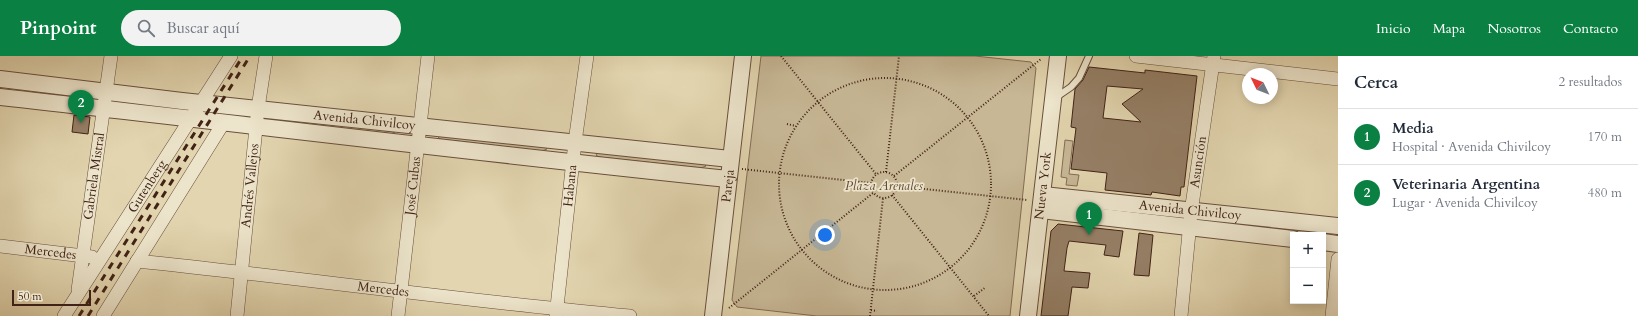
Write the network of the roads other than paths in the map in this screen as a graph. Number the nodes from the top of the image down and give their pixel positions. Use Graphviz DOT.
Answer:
graph roads {
  1 [pos="111,56"];
  2 [pos="231,56"];
  3 [pos="266,56"];
  4 [pos="428,56"];
  5 [pos="587,56"];
  6 [pos="742,56"];
  7 [pos="1058,56"];
  8 [pos="1089,56"];
  9 [pos="1136,56"];
  10 [pos="1213,60"];
  11 [pos="1338,78"];
  12 [pos="0,79"];
  13 [pos="106,92"];
  14 [pos="0,97"];
  15 [pos="1052,100"];
  16 [pos="202,102"];
  17 [pos="258,108"];
  18 [pos="104,109"];
  19 [pos="192,118"];
  20 [pos="224,122"];
  21 [pos="419,125"];
  22 [pos="257,126"];
  23 [pos="575,142"];
  24 [pos="417,144"];
  25 [pos="730,159"];
  26 [pos="572,163"];
  27 [pos="728,179"];
  28 [pos="1042,202"];
  29 [pos="1191,219"];
  30 [pos="1338,226"];
  31 [pos="1290,238"];
  32 [pos="1326,242"];
  33 [pos="1338,244"];
  34 [pos="0,246"];
  35 [pos="83,256"];
  36 [pos="101,258"];
  37 [pos="1338,259"];
  38 [pos="137,261"];
  39 [pos="242,272"];
  40 [pos="400,292"];
  41 [pos="77,296"];
  42 [pos="556,313"];
  43 [pos="64,316"];
  44 [pos="103,316"];
  45 [pos="238,316"];
  46 [pos="398,316"];
  47 [pos="630,316"];
  48 [pos="713,316"];
  49 [pos="1028,316"];
  50 [pos="1181,316"];
  51 [pos="1332,316"];
  1 -- 13 [label="street, Gabriela Mistral"];
  2 -- 16 [label="street, Gutenberg"];
  3 -- 17 [label="street, Andrés Vallejos"];
  4 -- 21 [label="street, José Cubas"];
  5 -- 23 [label="street, Habana"];
  6 -- 25 [label="street, Pareja"];
  7 -- 15 [label="street, Nueva York"];
  8 -- 15 [label="lane"];
  9 -- 10 [label="street"];
  10 -- 11 [label="street"];
  10 -- 29 [label="street, Asunción"];
  12 -- 13 [label="street, Avenida Chivilcoy"];
  13 -- 16 [label="street, Avenida Chivilcoy"];
  13 -- 18 [label="street, Gabriela Mistral"];
  14 -- 18 [label="street, Avenida Chivilcoy"];
  15 -- 28 [label="street, Nueva York"];
  16 -- 17 [label="street, Avenida Chivilcoy"];
  16 -- 19 [label="street, Gutenberg"];
  17 -- 21 [label="street, Avenida Chivilcoy"];
  17 -- 22 [label="street, Andrés Vallejos"];
  18 -- 19 [label="street, Avenida Chivilcoy"];
  18 -- 35 [label="street, Gabriela Mistral"];
  19 -- 20 [label="street, Avenida Chivilcoy"];
  19 -- 36 [label="street, Gutenberg"];
  20 -- 22 [label="street, Avenida Chivilcoy"];
  20 -- 38 [label="street"];
  21 -- 23 [label="street, Avenida Chivilcoy"];
  21 -- 24 [label="street, José Cubas"];
  22 -- 24 [label="street, Avenida Chivilcoy"];
  22 -- 39 [label="street, Andrés Vallejos"];
  23 -- 25 [label="street, Avenida Chivilcoy"];
  23 -- 26 [label="street, Habana"];
  24 -- 26 [label="street, Avenida Chivilcoy"];
  24 -- 40 [label="street, José Cubas"];
  25 -- 27 [label="street, Pareja"];
  26 -- 27 [label="street, Avenida Chivilcoy"];
  26 -- 42 [label="street, Habana"];
  27 -- 48 [label="street, Pareja"];
  28 -- 29 [label="street, Avenida Chivilcoy"];
  28 -- 49 [label="street, Nueva York"];
  29 -- 30 [label="street, Avenida Chivilcoy"];
  29 -- 31 [label="street, Avenida Chivilcoy"];
  29 -- 50 [label="street, Asunción"];
  32 -- 33 [label="street"];
  34 -- 35 [label="street, Mercedes"];
  35 -- 36 [label="street, Mercedes"];
  35 -- 41 [label="street, Gabriela Mistral"];
  36 -- 41 [label="street, Gutenberg"];
  37 -- 51 [label="street"];
  38 -- 39 [label="street, Mercedes"];
  38 -- 44 [label="street"];
  39 -- 40 [label="street, Mercedes"];
  39 -- 45 [label="street, Andrés Vallejos"];
  40 -- 42 [label="street, Mercedes"];
  40 -- 46 [label="street, José Cubas"];
  41 -- 43 [label="street, Gutenberg"];
  42 -- 47 [label="street, Mercedes"];
}
